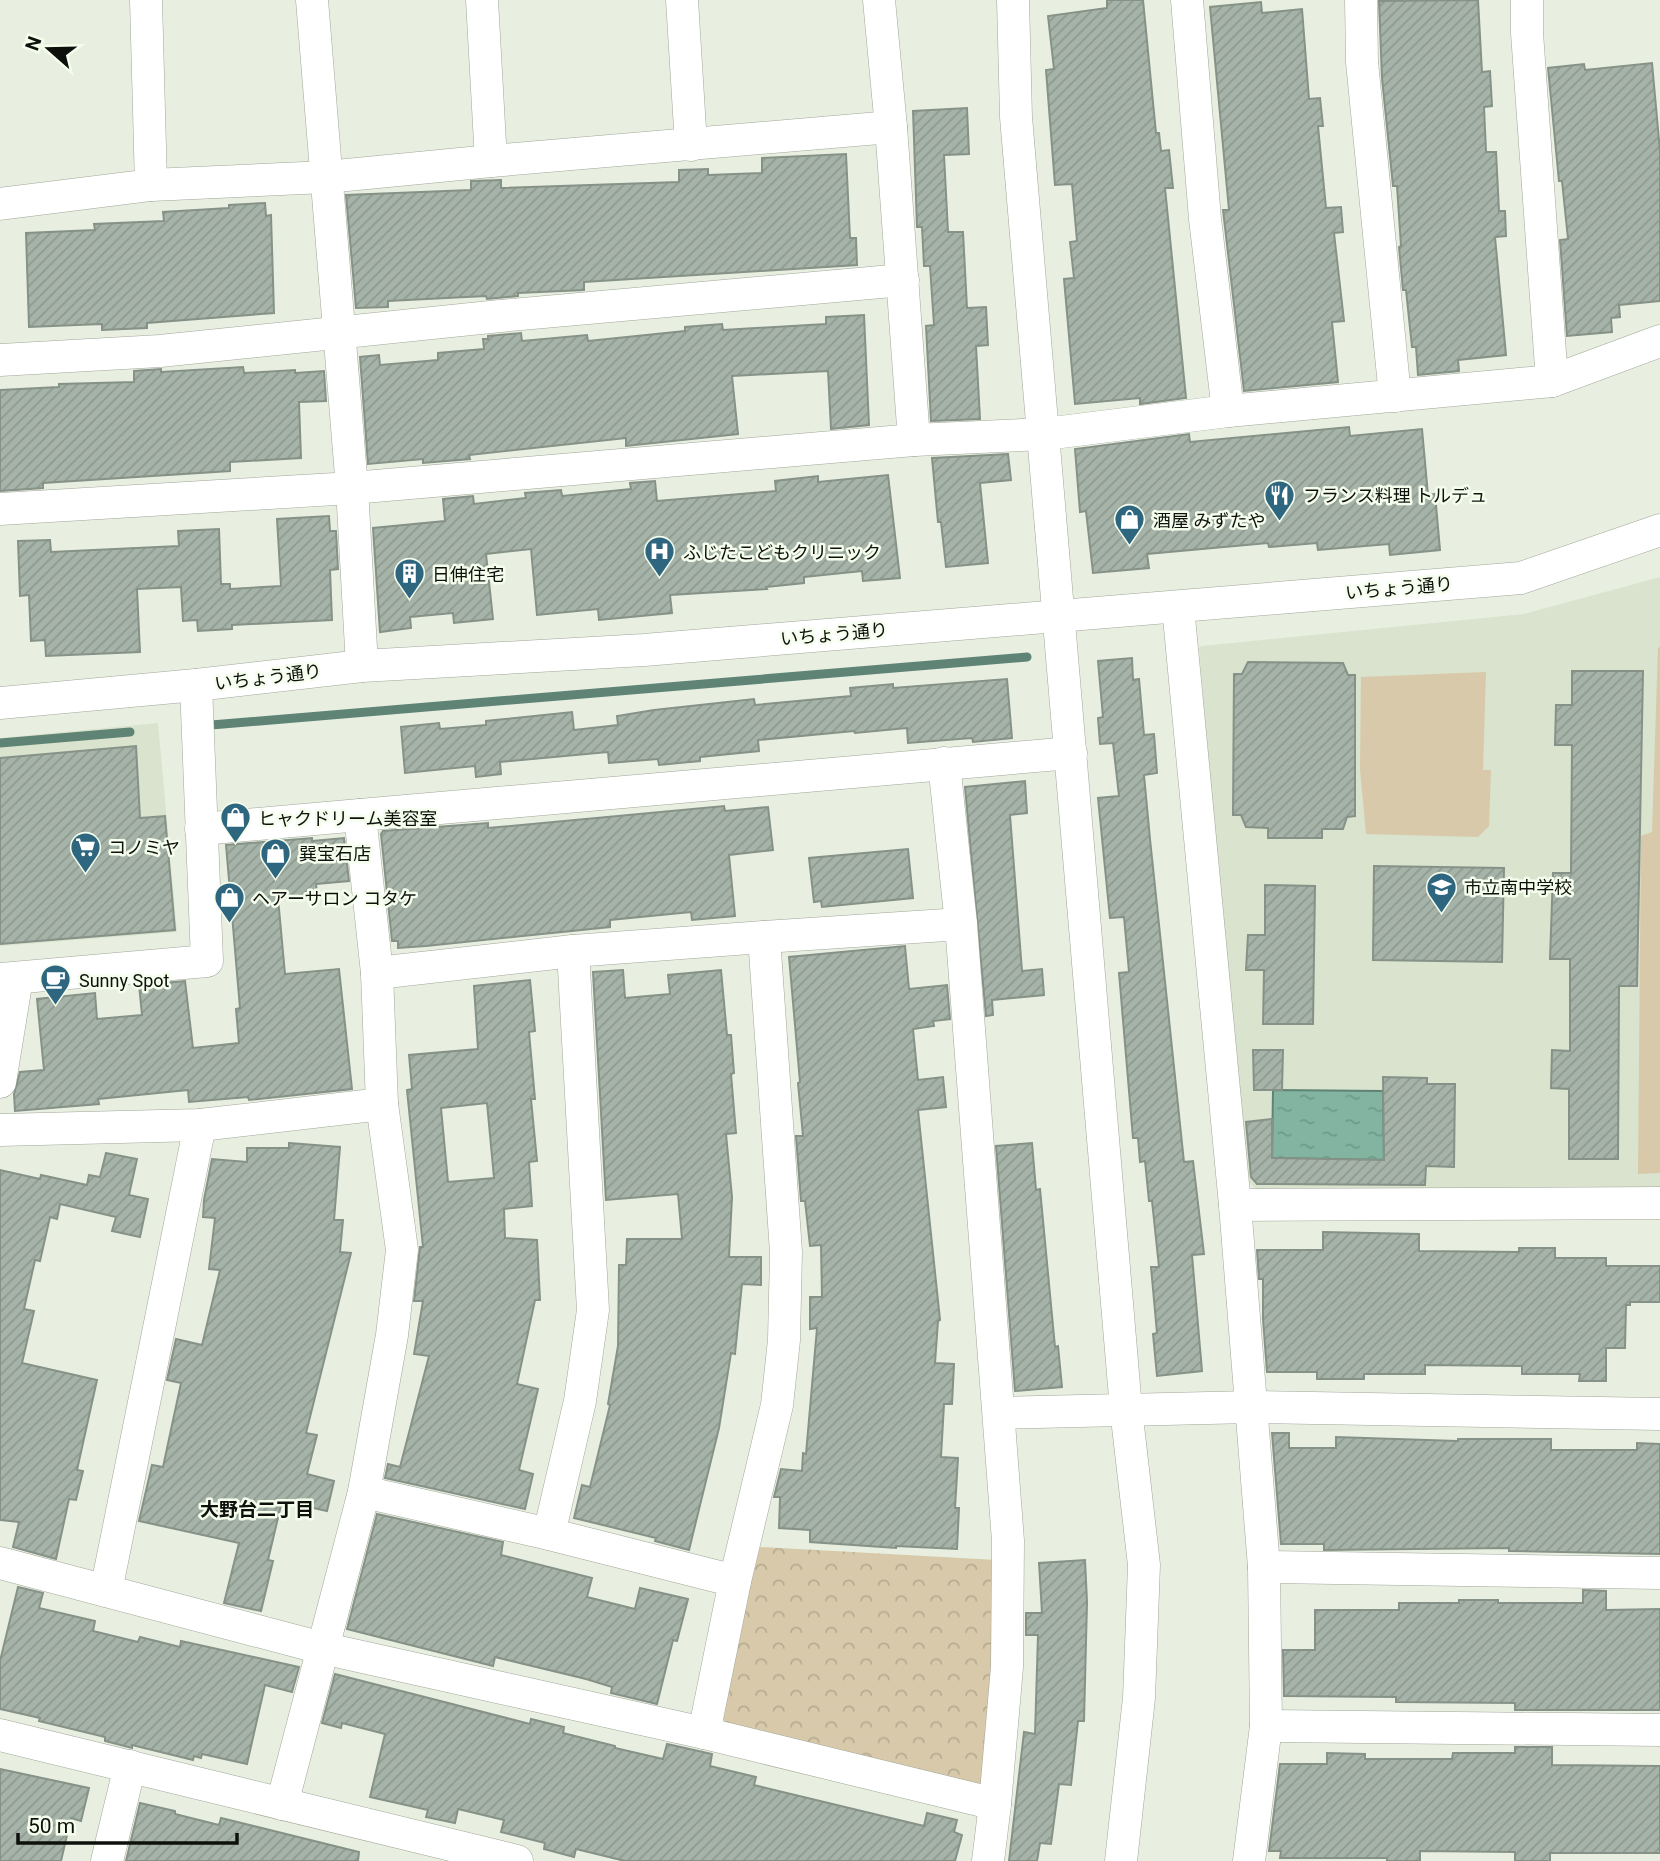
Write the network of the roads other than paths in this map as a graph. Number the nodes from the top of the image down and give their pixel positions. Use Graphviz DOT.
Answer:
graph roads {
  1 [pos="146,0"];
  2 [pos="312,0"];
  3 [pos="482,0"];
  4 [pos="682,0"];
  5 [pos="879,0"];
  6 [pos="1013,0"];
  7 [pos="1187,0"];
  8 [pos="1362,0"];
  9 [pos="1527,0"];
  10 [pos="891,127"];
  11 [pos="691,145"];
  12 [pos="491,160"];
  13 [pos="326,177"];
  14 [pos="151,185"];
  15 [pos="0,204"];
  16 [pos="903,280"];
  17 [pos="338,334"];
  18 [pos="1660,341"];
  19 [pos="0,360"];
  20 [pos="1552,382"];
  21 [pos="1395,396"];
  22 [pos="1228,411"];
  23 [pos="1045,433"];
  24 [pos="914,440"];
  25 [pos="352,488"];
  26 [pos="0,509"];
  27 [pos="1660,530"];
  28 [pos="1178,607"];
  29 [pos="1059,615"];
  30 [pos="362,666"];
  31 [pos="196,685"];
  32 [pos="0,703"];
  33 [pos="1071,754"];
  34 [pos="944,763"];
  35 [pos="360,815"];
  36 [pos="201,829"];
  37 [pos="961,924"];
  38 [pos="764,937"];
  39 [pos="573,951"];
  40 [pos="377,973"];
  41 [pos="8,978"];
  42 [pos="0,1082"];
  43 [pos="382,1104"];
  44 [pos="200,1125"];
  45 [pos="0,1130"];
  46 [pos="1660,1203"];
  47 [pos="1235,1205"];
  48 [pos="1251,1407"];
  49 [pos="1126,1409"];
  50 [pos="999,1413"];
  51 [pos="1660,1414"];
  52 [pos="364,1492"];
  53 [pos="549,1534"];
  54 [pos="0,1563"];
  55 [pos="1264,1567"];
  56 [pos="1660,1573"];
  57 [pos="735,1581"];
  58 [pos="106,1591"];
  59 [pos="322,1648"];
  60 [pos="1266,1726"];
  61 [pos="1660,1730"];
  62 [pos="704,1733"];
  63 [pos="0,1735"];
  64 [pos="130,1766"];
  65 [pos="282,1804"];
  66 [pos="995,1804"];
  67 [pos="107,1861"];
  68 [pos="517,1861"];
  69 [pos="988,1861"];
  70 [pos="1121,1861"];
  71 [pos="1250,1861"];
  1 -- 14 [label="street"];
  2 -- 13 [label="street"];
  3 -- 12 [label="street"];
  4 -- 11 [label="street"];
  5 -- 10 [label="street"];
  6 -- 23 [label="street"];
  7 -- 22 [label="street"];
  8 -- 21 [label="street"];
  9 -- 20 [label="street"];
  10 -- 11 [label="street"];
  10 -- 16 [label="street"];
  11 -- 12 [label="street"];
  12 -- 13 [label="street"];
  13 -- 14 [label="street"];
  13 -- 17 [label="street"];
  14 -- 15 [label="street"];
  16 -- 17 [label="street"];
  16 -- 24 [label="street"];
  17 -- 19 [label="street"];
  17 -- 25 [label="street"];
  18 -- 20 [label="street"];
  20 -- 21 [label="street"];
  21 -- 22 [label="street"];
  22 -- 23 [label="street"];
  23 -- 24 [label="street"];
  23 -- 29 [label="street"];
  24 -- 25 [label="street"];
  25 -- 26 [label="street"];
  25 -- 30 [label="street"];
  27 -- 28 [label="street, いちょう通り"];
  28 -- 29 [label="street, いちょう通り"];
  28 -- 47 [label="street"];
  29 -- 30 [label="street, いちょう通り"];
  29 -- 33 [label="street"];
  30 -- 31 [label="street, いちょう通り"];
  31 -- 32 [label="street, いちょう通り"];
  31 -- 36 [label="street"];
  33 -- 34 [label="street"];
  33 -- 49 [label="street"];
  34 -- 35 [label="street"];
  34 -- 37 [label="street"];
  35 -- 36 [label="street"];
  35 -- 40 [label="street"];
  36 -- 41 [label="street"];
  37 -- 38 [label="street"];
  37 -- 50 [label="street"];
  38 -- 39 [label="street"];
  38 -- 57 [label="street"];
  39 -- 40 [label="street"];
  39 -- 53 [label="street"];
  40 -- 43 [label="street"];
  41 -- 42 [label="street"];
  43 -- 44 [label="street"];
  43 -- 52 [label="street"];
  44 -- 45 [label="street"];
  44 -- 58 [label="street"];
  46 -- 47 [label="street"];
  47 -- 48 [label="street"];
  48 -- 49 [label="street"];
  48 -- 51 [label="street"];
  48 -- 55 [label="street"];
  49 -- 50 [label="street"];
  49 -- 70 [label="street"];
  50 -- 66 [label="street"];
  52 -- 53 [label="street"];
  52 -- 59 [label="street"];
  53 -- 57 [label="street"];
  54 -- 58 [label="street"];
  55 -- 56 [label="street"];
  55 -- 60 [label="street"];
  57 -- 62 [label="street"];
  58 -- 59 [label="street"];
  59 -- 62 [label="street"];
  59 -- 65 [label="street"];
  60 -- 61 [label="street"];
  60 -- 71 [label="street"];
  62 -- 66 [label="street"];
  63 -- 64 [label="street"];
  64 -- 65 [label="street"];
  64 -- 67 [label="street"];
  65 -- 68 [label="street"];
  66 -- 69 [label="street"];
}
